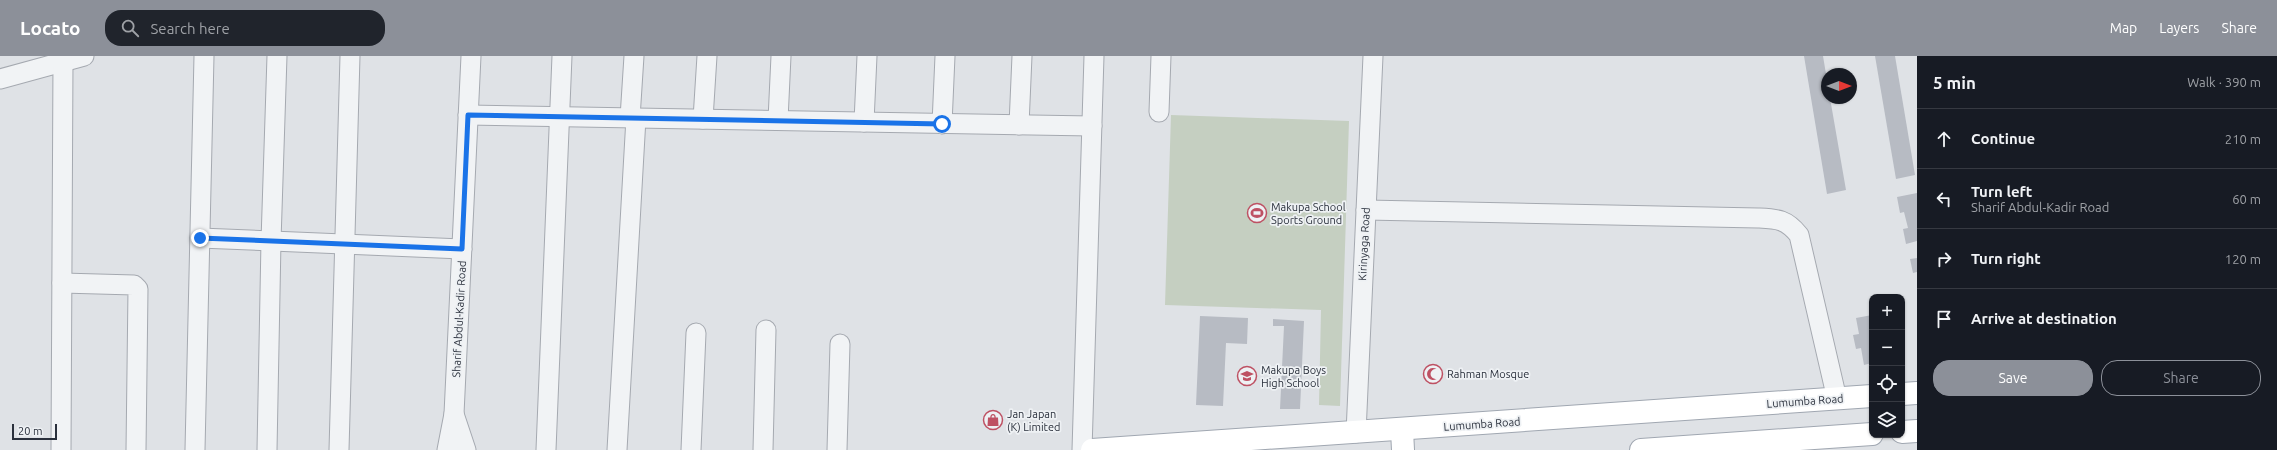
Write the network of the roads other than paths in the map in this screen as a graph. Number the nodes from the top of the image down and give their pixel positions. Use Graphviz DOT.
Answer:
graph roads {
  1 [pos="84,56"];
  2 [pos="204,56"];
  3 [pos="277,56"];
  4 [pos="350,56"];
  5 [pos="471,56"];
  6 [pos="562,56"];
  7 [pos="634,56"];
  8 [pos="707,56"];
  9 [pos="781,56"];
  10 [pos="867,56"];
  11 [pos="945,56"];
  12 [pos="1022,56"];
  13 [pos="1094,56"];
  14 [pos="1161,56"];
  15 [pos="1373,56"];
  16 [pos="64,61"];
  17 [pos="0,79"];
  18 [pos="1159,112"];
  19 [pos="468,115"];
  20 [pos="559,116"];
  21 [pos="633,118"];
  22 [pos="703,119"];
  23 [pos="778,120"];
  24 [pos="864,122"];
  25 [pos="942,124"];
  26 [pos="1019,125"];
  27 [pos="1092,126"];
  28 [pos="1366,210"];
  29 [pos="200,238"];
  30 [pos="271,241"];
  31 [pos="345,244"];
  32 [pos="462,249"];
  33 [pos="62,283"];
  34 [pos="766,330"];
  35 [pos="696,332"];
  36 [pos="840,344"];
  37 [pos="1917,393"];
  38 [pos="1905,394"];
  39 [pos="1869,396"];
  40 [pos="1837,398"];
  41 [pos="454,414"];
  42 [pos="1917,431"];
  43 [pos="1356,432"];
  44 [pos="1905,432"];
  45 [pos="1869,434"];
  46 [pos="1403,440"];
  47 [pos="1315,442"];
  48 [pos="61,450"];
  49 [pos="136,450"];
  50 [pos="195,450"];
  51 [pos="267,450"];
  52 [pos="339,450"];
  53 [pos="447,450"];
  54 [pos="466,450"];
  55 [pos="546,450"];
  56 [pos="617,450"];
  57 [pos="691,450"];
  58 [pos="763,450"];
  59 [pos="837,450"];
  60 [pos="1082,450"];
  61 [pos="1092,450"];
  62 [pos="1640,450"];
  1 -- 16 [label="street"];
  2 -- 29 [label="street"];
  3 -- 30 [label="street"];
  4 -- 31 [label="street"];
  5 -- 19 [label="street, Sharif Abdul-Kadir Road"];
  6 -- 20 [label="street"];
  7 -- 21 [label="street"];
  8 -- 22 [label="street"];
  9 -- 23 [label="street"];
  10 -- 24 [label="street"];
  11 -- 25 [label="street"];
  12 -- 26 [label="street"];
  13 -- 27 [label="street"];
  14 -- 18 [label="street"];
  15 -- 28 [label="street, Kirinyaga Road"];
  16 -- 17 [label="street"];
  16 -- 33 [label="street"];
  19 -- 20 [label="street"];
  19 -- 32 [label="street, Sharif Abdul-Kadir Road"];
  20 -- 21 [label="street"];
  20 -- 55 [label="street"];
  21 -- 22 [label="street"];
  21 -- 56 [label="street"];
  22 -- 23 [label="street"];
  23 -- 24 [label="street"];
  24 -- 25 [label="street"];
  25 -- 26 [label="street"];
  26 -- 27 [label="street"];
  27 -- 60 [label="street"];
  28 -- 40 [label="street"];
  28 -- 43 [label="street, Kirinyaga Road"];
  29 -- 30 [label="street"];
  29 -- 50 [label="street"];
  30 -- 31 [label="street"];
  30 -- 51 [label="street"];
  31 -- 32 [label="street"];
  31 -- 52 [label="street"];
  32 -- 41 [label="street, Sharif Abdul-Kadir Road"];
  33 -- 48 [label="street"];
  33 -- 49 [label="street"];
  34 -- 58 [label="street"];
  35 -- 57 [label="street"];
  36 -- 59 [label="street"];
  37 -- 38 [label="main road"];
  39 -- 40 [label="main road, Lumumba Road"];
  40 -- 46 [label="main road, Lumumba Road"];
  41 -- 53 [label="street, Sharif Abdul-Kadir Road"];
  41 -- 54 [label="street, Sharif Abdul-Kadir Road"];
  42 -- 44 [label="main road"];
  43 -- 46 [label="main road, Lumumba Road"];
  43 -- 47 [label="main road, Lumumba Road"];
  45 -- 62 [label="main road"];
  47 -- 61 [label="main road, Lumumba Road"];
}
